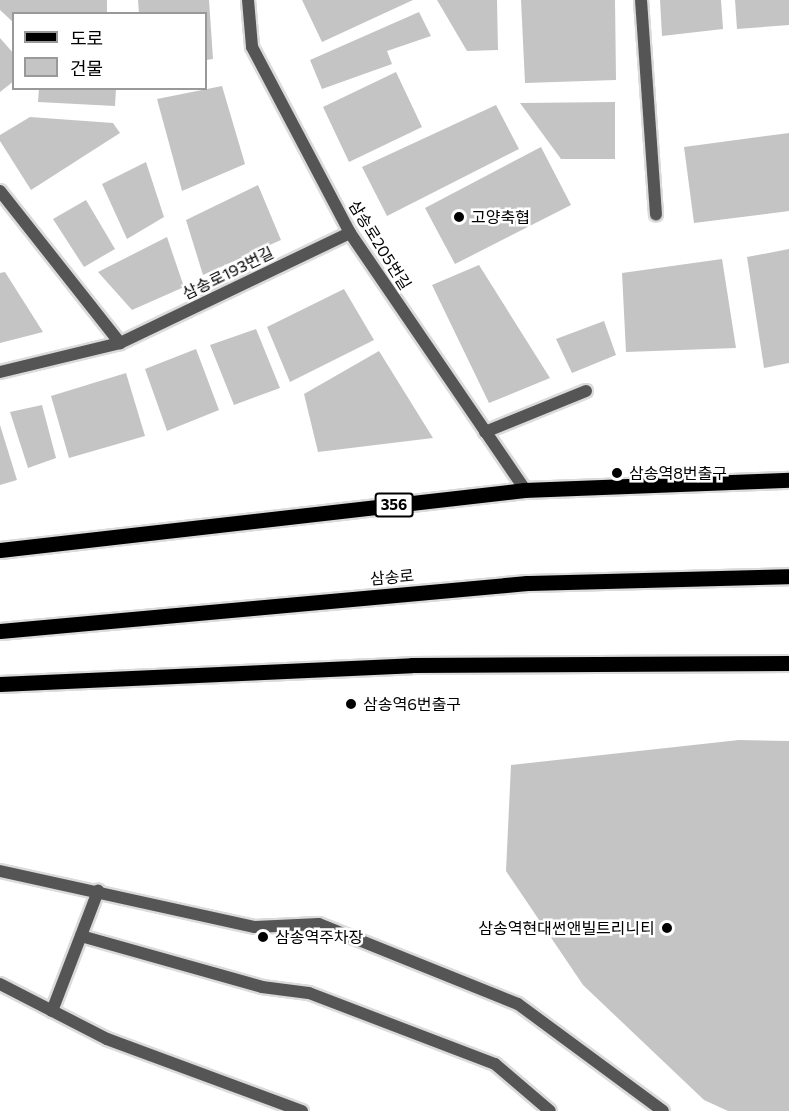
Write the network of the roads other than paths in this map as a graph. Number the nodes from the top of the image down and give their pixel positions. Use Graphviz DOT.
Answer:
graph roads {
  1 [pos="248,0"];
  2 [pos="641,0"];
  3 [pos="0,191"];
  4 [pos="656,214"];
  5 [pos="350,233"];
  6 [pos="120,343"];
  7 [pos="0,372"];
  8 [pos="586,391"];
  9 [pos="485,432"];
  10 [pos="789,480"];
  11 [pos="525,490"];
  12 [pos="0,550"];
  13 [pos="789,576"];
  14 [pos="0,631"];
  15 [pos="789,663"];
  16 [pos="0,684"];
  17 [pos="0,871"];
  18 [pos="98,891"];
  19 [pos="81,936"];
  20 [pos="0,984"];
  21 [pos="52,1011"];
  22 [pos="302,1111"];
  23 [pos="550,1111"];
  24 [pos="663,1111"];
  1 -- 5 [label="street, 삼송로205번길"];
  2 -- 4 [label="street"];
  3 -- 6 [label="street"];
  5 -- 6 [label="street, 삼송로193번길"];
  5 -- 9 [label="street, 삼송로205번길"];
  6 -- 7 [label="street, 삼송로193번길"];
  8 -- 9 [label="street"];
  9 -- 11 [label="street, 삼송로205번길"];
  10 -- 11 [label="main road, 356"];
  11 -- 12 [label="main road, 356"];
  13 -- 14 [label="main road, 삼송로"];
  15 -- 16 [label="main road"];
  17 -- 18 [label="street"];
  18 -- 19 [label="street"];
  18 -- 24 [label="street"];
  19 -- 21 [label="street"];
  19 -- 23 [label="street"];
  20 -- 21 [label="street"];
  21 -- 22 [label="street"];
}
